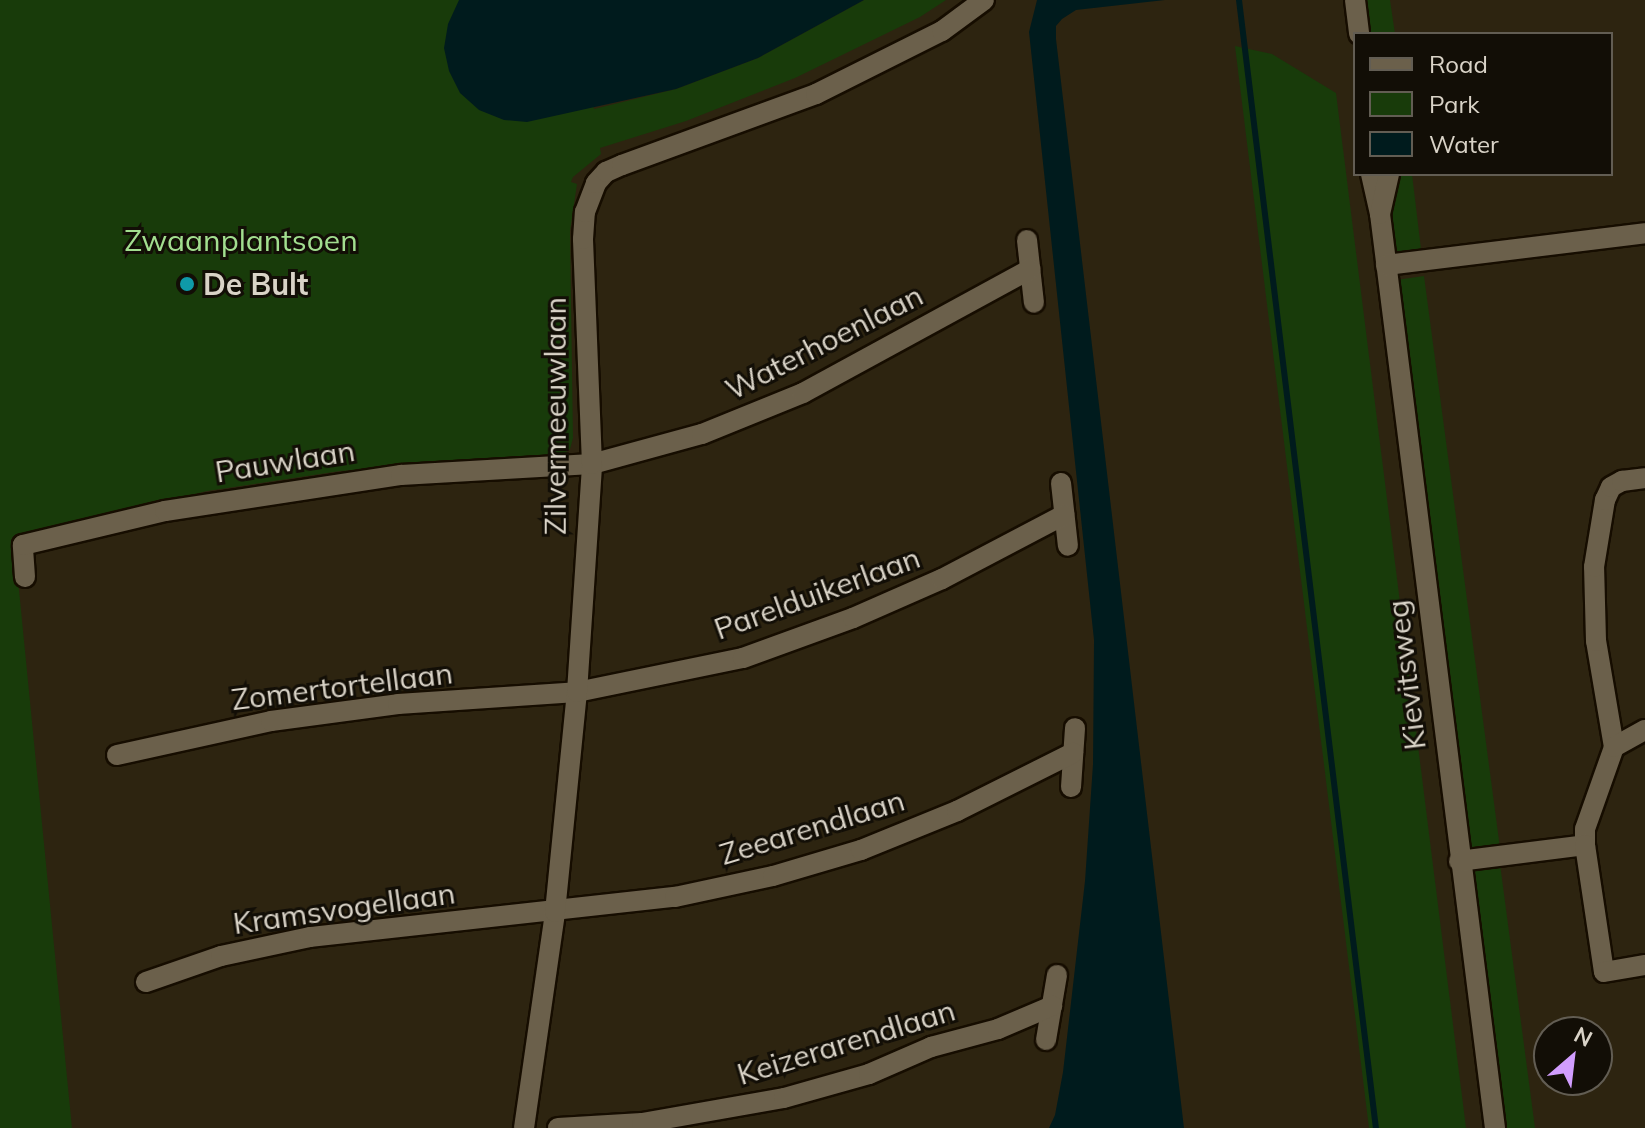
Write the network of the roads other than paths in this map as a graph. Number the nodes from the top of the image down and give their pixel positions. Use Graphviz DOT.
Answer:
graph roads {
  1 [pos="984,0"];
  2 [pos="1355,0"];
  3 [pos="1359,32"];
  4 [pos="1371,176"];
  5 [pos="1389,176"];
  6 [pos="1380,214"];
  7 [pos="1645,233"];
  8 [pos="1027,240"];
  9 [pos="1386,265"];
  10 [pos="1030,269"];
  11 [pos="1034,303"];
  12 [pos="592,464"];
  13 [pos="1645,478"];
  14 [pos="1061,483"];
  15 [pos="1064,515"];
  16 [pos="1068,546"];
  17 [pos="25,577"];
  18 [pos="577,692"];
  19 [pos="1075,728"];
  20 [pos="1645,730"];
  21 [pos="1614,747"];
  22 [pos="1073,753"];
  23 [pos="117,755"];
  24 [pos="1071,787"];
  25 [pos="1585,845"];
  26 [pos="1459,861"];
  27 [pos="555,912"];
  28 [pos="1645,965"];
  29 [pos="1057,975"];
  30 [pos="146,982"];
  31 [pos="1052,1006"];
  32 [pos="1046,1040"];
  33 [pos="524,1128"];
  34 [pos="558,1128"];
  35 [pos="1495,1128"];
  1 -- 12 [label="street, Zilvermeeuwlaan"];
  2 -- 3 [label="street"];
  4 -- 6 [label="street, Kievitsweg"];
  5 -- 6 [label="street, Kievitsweg"];
  6 -- 9 [label="street, Kievitsweg"];
  7 -- 9 [label="street"];
  8 -- 10 [label="street"];
  9 -- 26 [label="street, Kievitsweg"];
  10 -- 11 [label="street"];
  10 -- 12 [label="street, Waterhoenlaan"];
  12 -- 17 [label="street, Pauwlaan"];
  12 -- 18 [label="street, Zilvermeeuwlaan"];
  13 -- 21 [label="street"];
  14 -- 15 [label="street"];
  15 -- 16 [label="street"];
  15 -- 18 [label="street, Parelduikerlaan"];
  18 -- 23 [label="street, Zomertortellaan"];
  18 -- 27 [label="street, Zilvermeeuwlaan"];
  19 -- 22 [label="street"];
  20 -- 21 [label="street"];
  21 -- 25 [label="street"];
  22 -- 24 [label="street"];
  22 -- 27 [label="street, Zeearendlaan"];
  25 -- 26 [label="street"];
  25 -- 28 [label="street"];
  26 -- 35 [label="street, Kievitsweg"];
  27 -- 30 [label="street, Kramsvogellaan"];
  27 -- 33 [label="street, Zilvermeeuwlaan"];
  29 -- 31 [label="street"];
  31 -- 32 [label="street"];
  31 -- 34 [label="street, Keizerarendlaan"];
}
